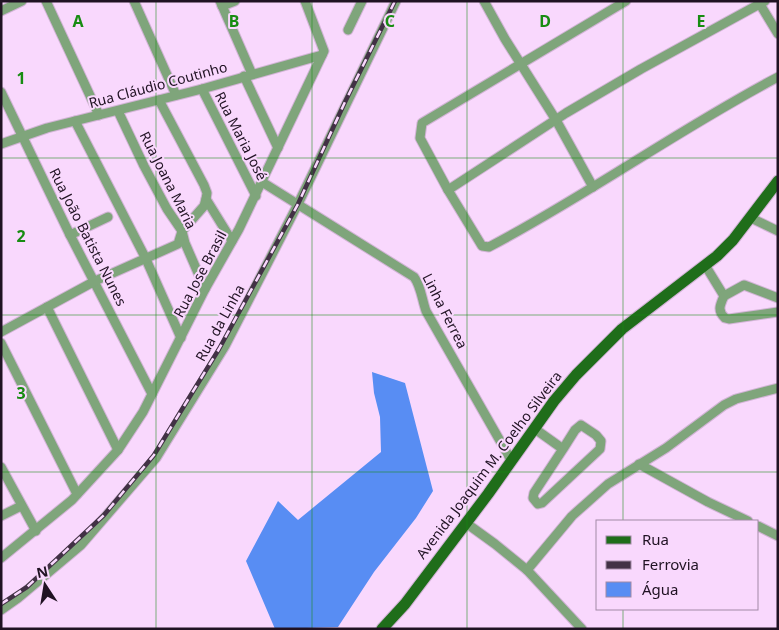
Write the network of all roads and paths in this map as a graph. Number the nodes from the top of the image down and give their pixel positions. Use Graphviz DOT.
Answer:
graph roads {
  1 [pos="22,1"];
  2 [pos="46,1"];
  3 [pos="134,1"];
  4 [pos="235,1"];
  5 [pos="305,1"];
  6 [pos="362,1"];
  7 [pos="396,1"];
  8 [pos="484,1"];
  9 [pos="626,1"];
  10 [pos="762,2"];
  11 [pos="221,4"];
  12 [pos="1,10"];
  13 [pos="778,24"];
  14 [pos="348,30"];
  15 [pos="778,34"];
  16 [pos="322,56"];
  17 [pos="520,64"];
  18 [pos="248,75"];
  19 [pos="778,77"];
  20 [pos="202,89"];
  21 [pos="1,92"];
  22 [pos="176,95"];
  23 [pos="160,100"];
  24 [pos="118,111"];
  25 [pos="99,115"];
  26 [pos="556,120"];
  27 [pos="75,121"];
  28 [pos="22,136"];
  29 [pos="1,144"];
  30 [pos="278,148"];
  31 [pos="778,181"];
  32 [pos="262,182"];
  33 [pos="593,187"];
  34 [pos="448,190"];
  35 [pos="256,196"];
  36 [pos="206,199"];
  37 [pos="298,204"];
  38 [pos="108,217"];
  39 [pos="751,218"];
  40 [pos="778,231"];
  41 [pos="182,232"];
  42 [pos="70,235"];
  43 [pos="232,241"];
  44 [pos="145,257"];
  45 [pos="705,265"];
  46 [pos="95,281"];
  47 [pos="205,289"];
  48 [pos="724,296"];
  49 [pos="778,298"];
  50 [pos="47,307"];
  51 [pos="778,312"];
  52 [pos="1,332"];
  53 [pos="181,338"];
  54 [pos="1,343"];
  55 [pos="778,388"];
  56 [pos="152,394"];
  57 [pos="535,429"];
  58 [pos="563,449"];
  59 [pos="118,450"];
  60 [pos="510,460"];
  61 [pos="639,464"];
  62 [pos="1,467"];
  63 [pos="78,494"];
  64 [pos="21,506"];
  65 [pos="1,516"];
  66 [pos="746,520"];
  67 [pos="466,523"];
  68 [pos="759,526"];
  69 [pos="36,531"];
  70 [pos="778,536"];
  71 [pos="1,558"];
  72 [pos="527,570"];
  73 [pos="1,610"];
  74 [pos="382,629"];
  75 [pos="582,629"];
  1 -- 12 [label="street"];
  2 -- 25 [label="street"];
  3 -- 22 [label="street"];
  4 -- 11 [label="street"];
  5 -- 16 [label="street"];
  6 -- 14 [label="street"];
  7 -- 37 [label="street, Rua da Linha"];
  8 -- 17 [label="street"];
  9 -- 17 [label="street"];
  10 -- 13 [label="street"];
  10 -- 15 [label="street"];
  10 -- 26 [label="street"];
  11 -- 18 [label="street"];
  16 -- 18 [label="street, Rua Cláudio Coutinho"];
  16 -- 30 [label="street, Rua Jose Brasil"];
  17 -- 26 [label="street"];
  17 -- 34 [label="street"];
  18 -- 20 [label="street, Rua Cláudio Coutinho"];
  18 -- 30 [label="street"];
  19 -- 33 [label="street"];
  20 -- 22 [label="street, Rua Cláudio Coutinho"];
  20 -- 35 [label="street, Rua Maria José"];
  21 -- 28 [label="street, Rua João Batista Nunes"];
  22 -- 23 [label="street, Rua Cláudio Coutinho"];
  23 -- 24 [label="street, Rua Cláudio Coutinho"];
  23 -- 36 [label="street"];
  24 -- 25 [label="street, Rua Cláudio Coutinho"];
  24 -- 41 [label="street, Rua Joana Maria"];
  25 -- 27 [label="street, Rua Cláudio Coutinho"];
  26 -- 33 [label="street"];
  26 -- 34 [label="street"];
  27 -- 28 [label="street, Rua Cláudio Coutinho"];
  27 -- 44 [label="street"];
  28 -- 29 [label="street, Rua Cláudio Coutinho"];
  28 -- 42 [label="street, Rua João Batista Nunes"];
  30 -- 32 [label="street, Rua Jose Brasil"];
  31 -- 39 [label="main road, Avenida Joaquim M. Coelho Silveira"];
  32 -- 35 [label="street, Rua Jose Brasil"];
  32 -- 37 [label="street, Linha Ferrea"];
  33 -- 34 [label="street"];
  35 -- 43 [label="street, Rua Jose Brasil"];
  36 -- 41 [label="street"];
  36 -- 43 [label="street"];
  37 -- 60 [label="street, Linha Ferrea"];
  37 -- 73 [label="street, Rua da Linha"];
  38 -- 42 [label="street"];
  39 -- 40 [label="street"];
  39 -- 45 [label="main road, Avenida Joaquim M. Coelho Silveira"];
  41 -- 44 [label="street"];
  41 -- 47 [label="street, Rua Joana Maria"];
  42 -- 46 [label="street, Rua João Batista Nunes"];
  43 -- 47 [label="street, Rua Jose Brasil"];
  44 -- 46 [label="street"];
  44 -- 53 [label="street"];
  45 -- 48 [label="street"];
  45 -- 57 [label="main road, Avenida Joaquim M. Coelho Silveira"];
  46 -- 50 [label="street"];
  46 -- 56 [label="street, Rua João Batista Nunes"];
  47 -- 53 [label="street, Rua Jose Brasil"];
  48 -- 49 [label="street"];
  48 -- 51 [label="street"];
  50 -- 52 [label="street"];
  50 -- 59 [label="street"];
  53 -- 56 [label="street, Rua Jose Brasil"];
  54 -- 63 [label="street"];
  55 -- 61 [label="street"];
  56 -- 59 [label="street, Rua Jose Brasil"];
  57 -- 58 [label="street"];
  57 -- 60 [label="main road, Avenida Joaquim M. Coelho Silveira"];
  58 -- 58 [label="street"];
  59 -- 63 [label="street, Rua Jose Brasil"];
  60 -- 67 [label="main road, Avenida Joaquim M. Coelho Silveira"];
  61 -- 66 [label="street"];
  61 -- 72 [label="street"];
  62 -- 64 [label="street"];
  63 -- 69 [label="street, Rua Jose Brasil"];
  64 -- 65 [label="street"];
  64 -- 69 [label="street"];
  67 -- 72 [label="street"];
  67 -- 74 [label="main road, Avenida Joaquim M. Coelho Silveira"];
  68 -- 70 [label="street"];
  69 -- 71 [label="street, Rua Jose Brasil"];
  72 -- 75 [label="street"];
}
